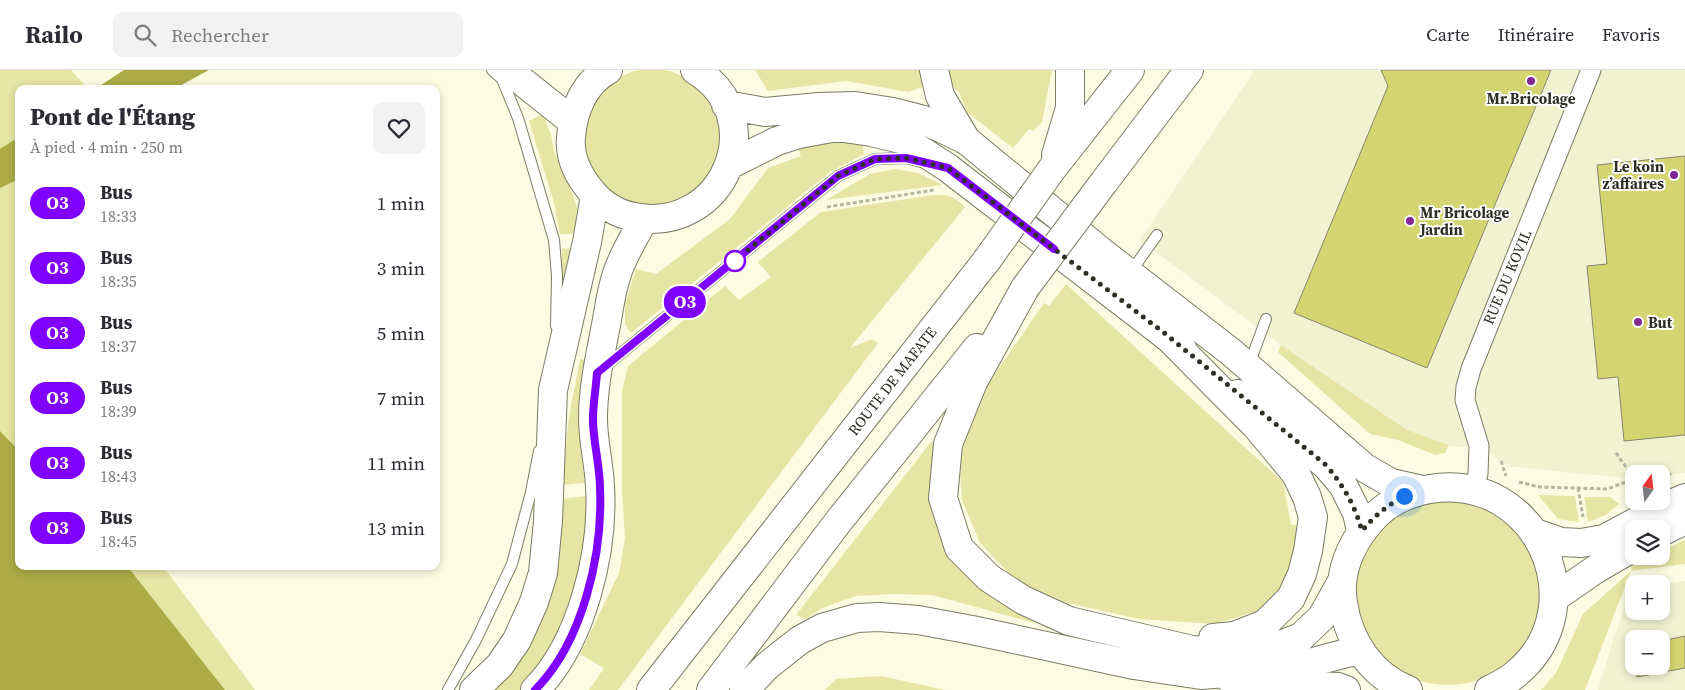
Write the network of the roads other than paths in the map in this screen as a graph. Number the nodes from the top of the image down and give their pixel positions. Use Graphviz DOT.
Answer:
graph roads {
  1 [pos="492,70"];
  2 [pos="508,70"];
  3 [pos="608,70"];
  4 [pos="695,70"];
  5 [pos="934,70"];
  6 [pos="1070,70"];
  7 [pos="1130,70"];
  8 [pos="1189,70"];
  9 [pos="1591,70"];
  10 [pos="726,105"];
  11 [pos="572,121"];
  12 [pos="966,140"];
  13 [pos="729,165"];
  14 [pos="1052,169"];
  15 [pos="944,178"];
  16 [pos="595,196"];
  17 [pos="644,219"];
  18 [pos="1157,235"];
  19 [pos="1130,274"];
  20 [pos="1025,288"];
  21 [pos="1266,319"];
  22 [pos="1163,332"];
  23 [pos="1248,367"];
  24 [pos="597,373"];
  25 [pos="553,390"];
  26 [pos="545,453"];
  27 [pos="1422,490"];
  28 [pos="1474,490"];
  29 [pos="1685,498"];
  30 [pos="1685,520"];
  31 [pos="1670,528"];
  32 [pos="1362,531"];
  33 [pos="1535,533"];
  34 [pos="1625,552"];
  35 [pos="1342,581"];
  36 [pos="1554,598"];
  37 [pos="1162,643"];
  38 [pos="1360,651"];
  39 [pos="1201,675"];
  40 [pos="1497,688"];
  41 [pos="448,690"];
  42 [pos="474,690"];
  43 [pos="535,690"];
  44 [pos="651,690"];
  45 [pos="711,690"];
  46 [pos="744,690"];
  47 [pos="1346,690"];
  48 [pos="1408,690"];
  1 -- 25 [label="lane"];
  2 -- 11 [label="main road"];
  3 -- 11 [label="main road"];
  4 -- 10 [label="main road"];
  5 -- 12 [label="main road"];
  6 -- 14 [label="main road"];
  7 -- 14 [label="main road, ROUTE DE MAFATE"];
  8 -- 20 [label="main road, bridge"];
  9 -- 28 [label="street, RUE DU KOVIL"];
  10 -- 12 [label="main road"];
  10 -- 13 [label="main road"];
  11 -- 16 [label="main road"];
  12 -- 19 [label="main road"];
  13 -- 15 [label="main road"];
  13 -- 17 [label="main road"];
  14 -- 44 [label="main road, ROUTE DE MAFATE, bridge"];
  15 -- 22 [label="main road"];
  15 -- 24 [label="lane"];
  16 -- 17 [label="main road"];
  16 -- 25 [label="main road"];
  17 -- 24 [label="main road"];
  18 -- 19 [label="lane"];
  19 -- 23 [label="main road"];
  20 -- 37 [label="main road"];
  20 -- 45 [label="main road"];
  21 -- 23 [label="lane"];
  22 -- 32 [label="main road"];
  22 -- 37 [label="main road"];
  23 -- 27 [label="main road"];
  24 -- 43 [label="main road"];
  25 -- 26 [label="main road"];
  26 -- 41 [label="lane"];
  26 -- 42 [label="main road"];
  27 -- 28 [label="main road"];
  27 -- 32 [label="main road"];
  28 -- 33 [label="main road"];
  29 -- 33 [label="main road"];
  30 -- 31 [label="main road"];
  32 -- 35 [label="main road"];
  33 -- 36 [label="main road"];
  34 -- 36 [label="main road"];
  35 -- 37 [label="main road"];
  35 -- 38 [label="main road"];
  36 -- 40 [label="main road"];
  38 -- 39 [label="main road"];
  38 -- 48 [label="main road"];
  39 -- 46 [label="main road"];
  39 -- 47 [label="main road"];
}
